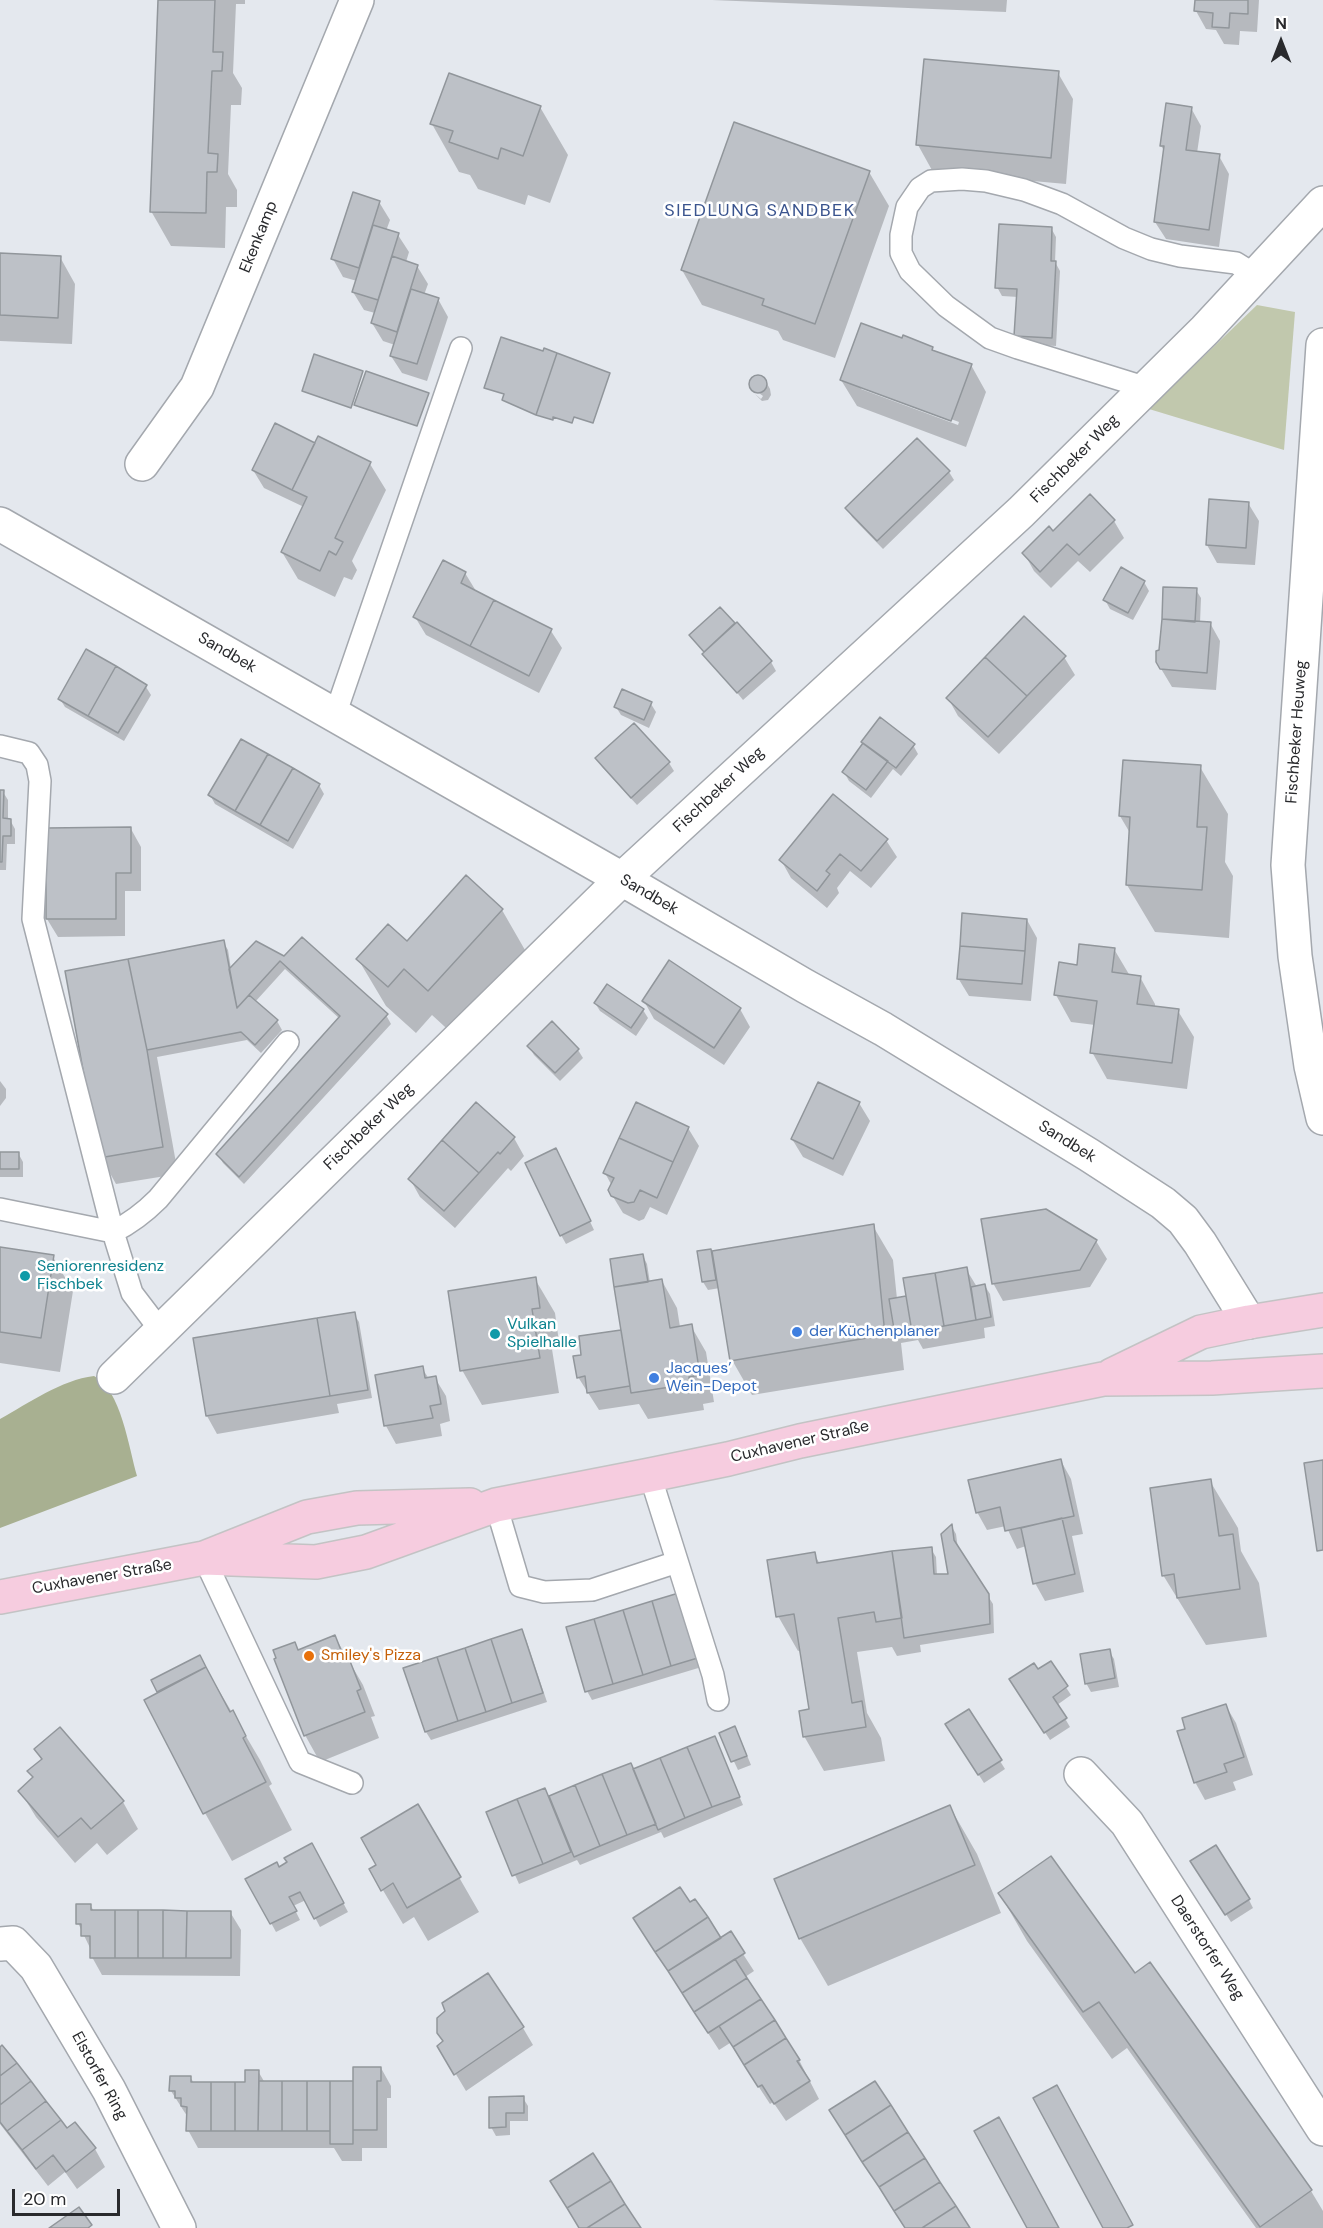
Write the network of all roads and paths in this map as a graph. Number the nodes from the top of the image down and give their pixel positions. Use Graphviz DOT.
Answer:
graph roads {
  1 [pos="357,0"];
  2 [pos="1323,203"];
  3 [pos="1257,276"];
  4 [pos="1323,345"];
  5 [pos="461,348"];
  6 [pos="1147,388"];
  7 [pos="142,464"];
  8 [pos="0,524"];
  9 [pos="335,715"];
  10 [pos="0,746"];
  11 [pos="622,879"];
  12 [pos="288,1042"];
  13 [pos="1323,1118"];
  14 [pos="0,1209"];
  15 [pos="113,1232"];
  16 [pos="1323,1310"];
  17 [pos="1249,1322"];
  18 [pos="161,1331"];
  19 [pos="1323,1371"];
  20 [pos="114,1377"];
  21 [pos="1103,1379"];
  22 [pos="650,1475"];
  23 [pos="496,1505"];
  24 [pos="204,1558"];
  25 [pos="677,1562"];
  26 [pos="0,1597"];
  27 [pos="718,1700"];
  28 [pos="1082,1774"];
  29 [pos="352,1783"];
  30 [pos="0,1944"];
  31 [pos="1323,2129"];
  32 [pos="179,2228"];
  1 -- 7 [label="street, Ekenkamp"];
  2 -- 3 [label="street, Fischbeker Weg"];
  3 -- 6 [label="street, Fischbeker Weg"];
  3 -- 6 [label="lane"];
  4 -- 13 [label="street, Fischbeker Heuweg"];
  5 -- 9 [label="lane"];
  6 -- 11 [label="street, Fischbeker Weg"];
  8 -- 9 [label="street, Sandbek"];
  9 -- 11 [label="street, Sandbek"];
  10 -- 15 [label="lane"];
  11 -- 17 [label="street, Sandbek"];
  11 -- 18 [label="street, Fischbeker Weg"];
  12 -- 15 [label="lane"];
  14 -- 15 [label="lane"];
  15 -- 18 [label="lane"];
  16 -- 17 [label="main road, Cuxhavener Straße"];
  17 -- 21 [label="main road, Cuxhavener Straße"];
  18 -- 20 [label="street, Fischbeker Weg"];
  19 -- 21 [label="main road, Cuxhavener Straße"];
  21 -- 22 [label="main road, Cuxhavener Straße"];
  22 -- 23 [label="main road, Cuxhavener Straße"];
  22 -- 25 [label="lane"];
  23 -- 24 [label="main road, Cuxhavener Straße"];
  23 -- 24 [label="main road, Cuxhavener Straße"];
  23 -- 25 [label="lane"];
  24 -- 26 [label="main road, Cuxhavener Straße"];
  24 -- 29 [label="lane"];
  25 -- 27 [label="lane"];
  28 -- 31 [label="street, Daerstorfer Weg"];
  30 -- 32 [label="street, Elstorfer Ring"];
}
